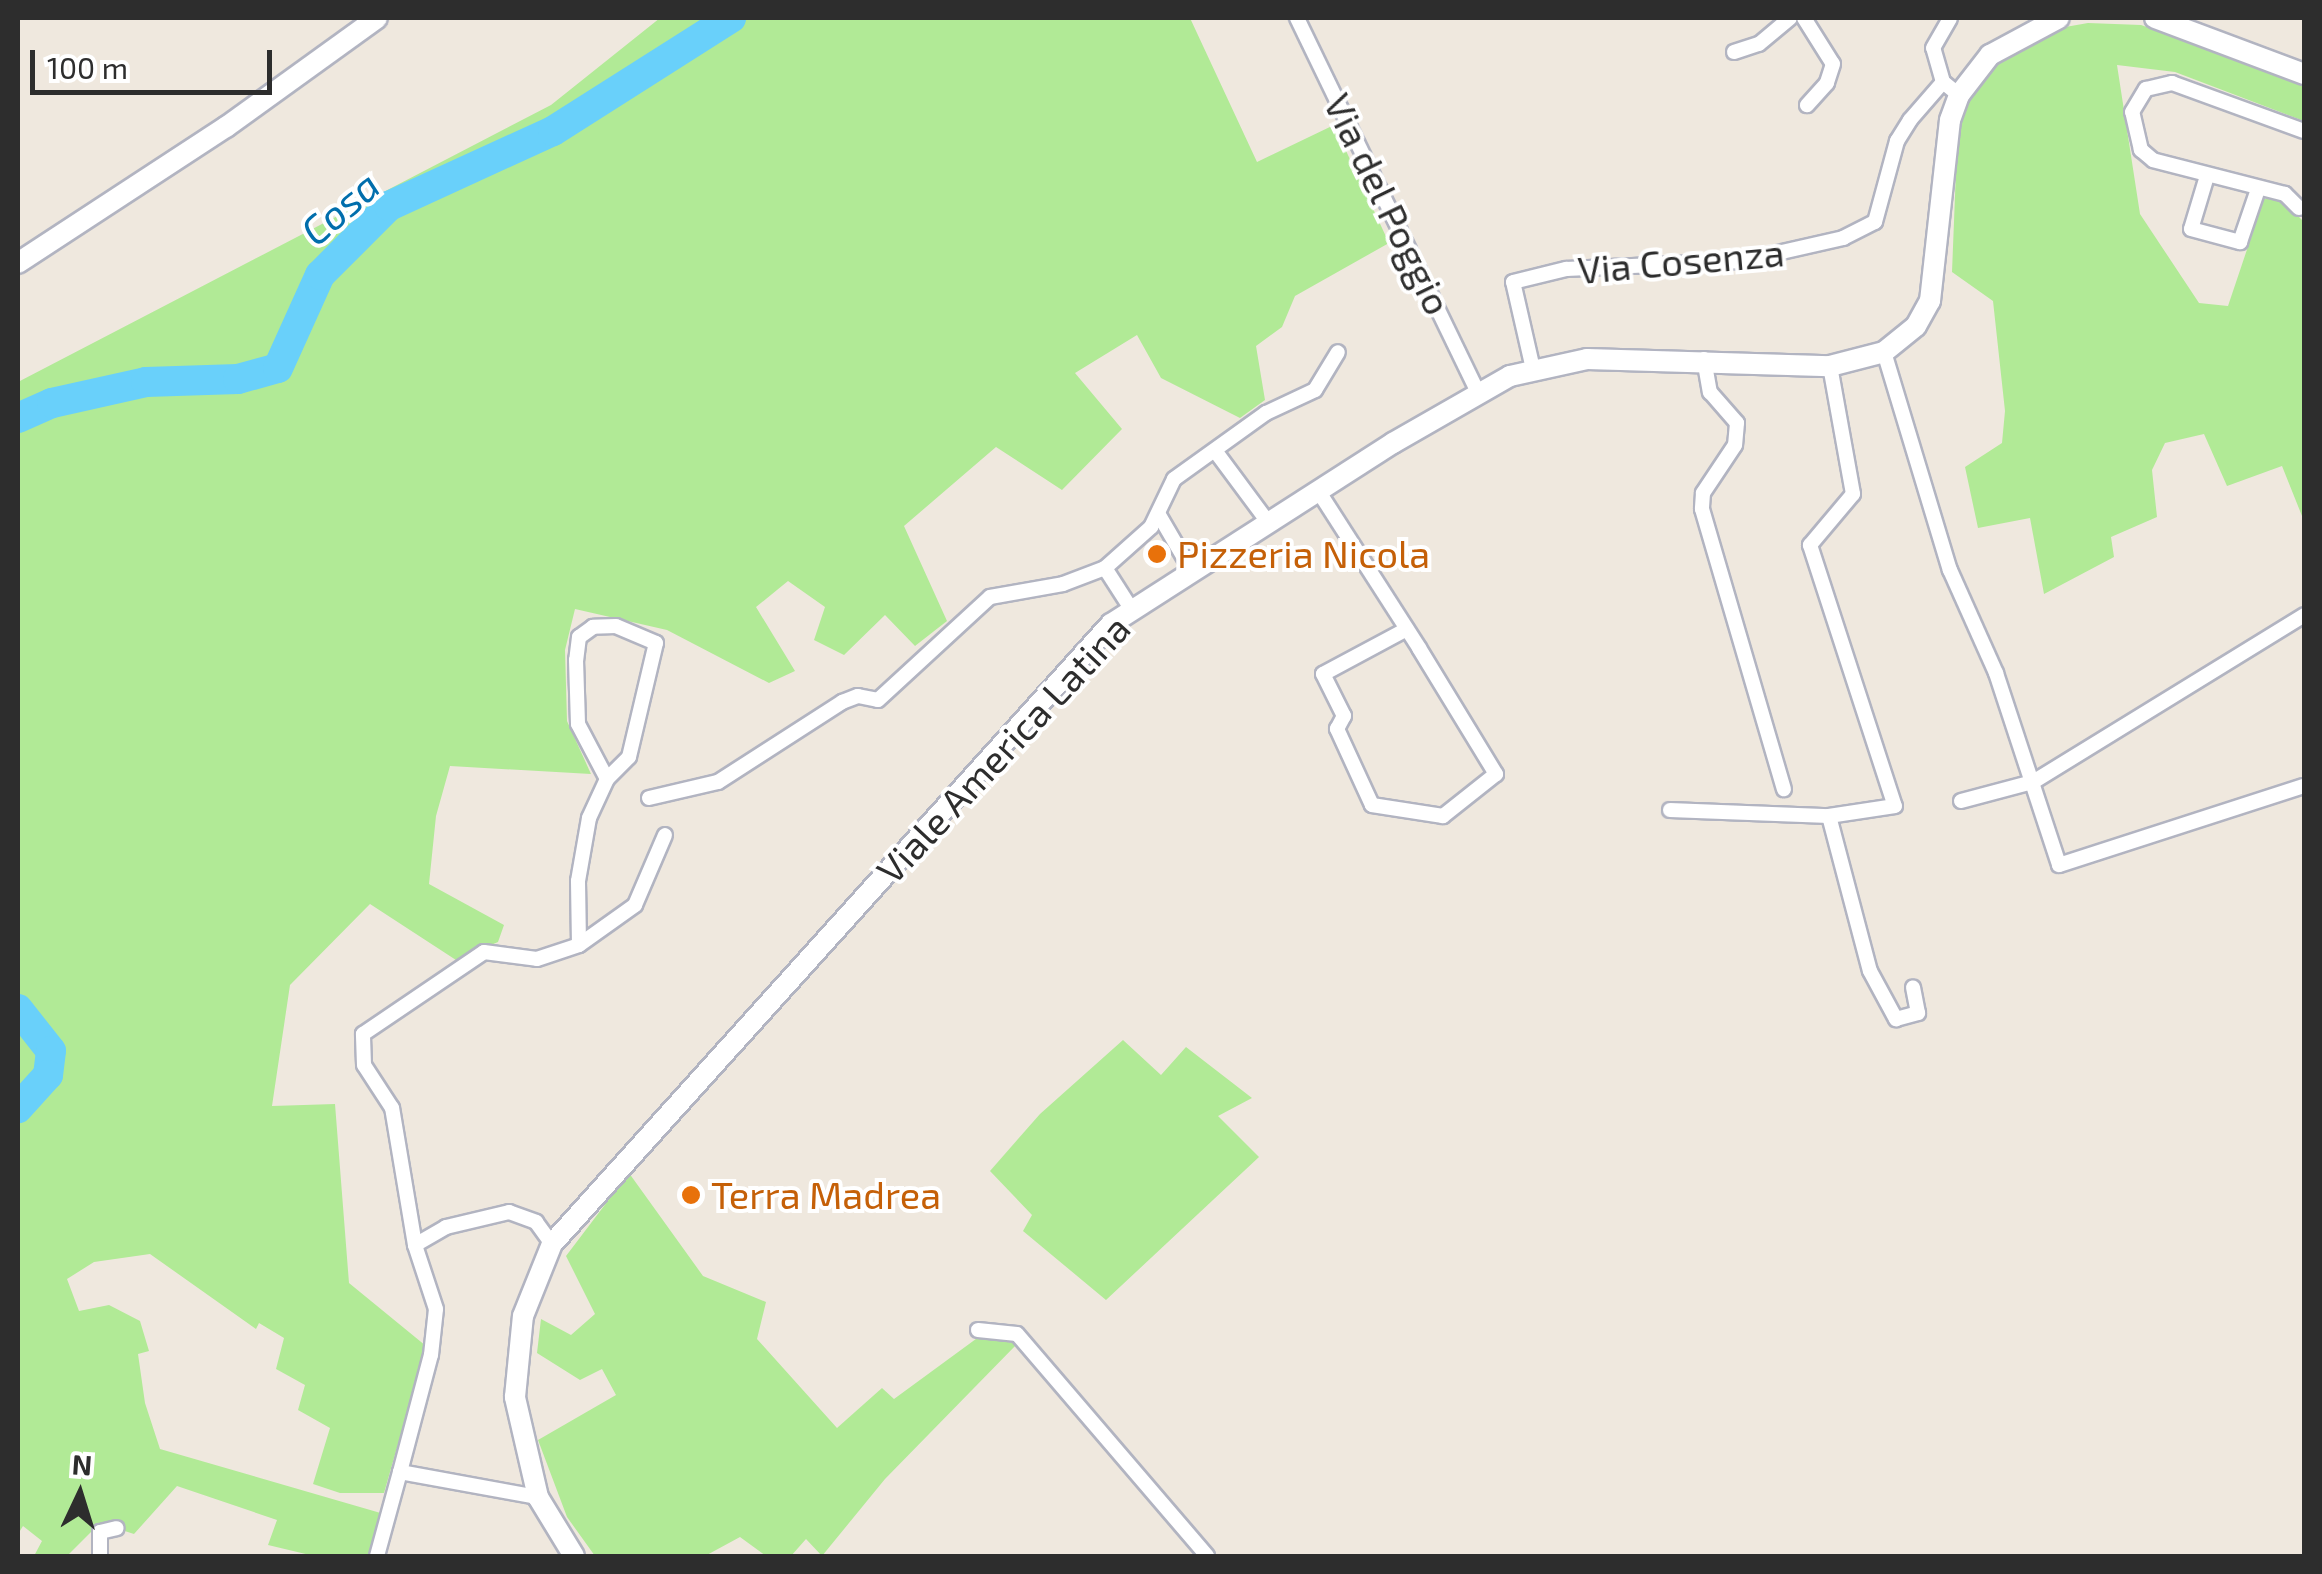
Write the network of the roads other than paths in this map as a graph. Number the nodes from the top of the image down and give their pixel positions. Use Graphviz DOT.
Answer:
graph roads {
  1 [pos="377,18"];
  2 [pos="1297,18"];
  3 [pos="1790,18"];
  4 [pos="1804,18"];
  5 [pos="1950,18"];
  6 [pos="2059,18"];
  7 [pos="2155,18"];
  8 [pos="1734,52"];
  9 [pos="2304,74"];
  10 [pos="1951,88"];
  11 [pos="1807,105"];
  12 [pos="2304,131"];
  13 [pos="2207,176"];
  14 [pos="2258,189"];
  15 [pos="2299,208"];
  16 [pos="18,263"];
  17 [pos="1338,352"];
  18 [pos="1884,352"];
  19 [pos="1704,359"];
  20 [pos="1830,366"];
  21 [pos="1534,369"];
  22 [pos="1478,392"];
  23 [pos="1216,452"];
  24 [pos="1319,492"];
  25 [pos="1159,515"];
  26 [pos="1268,522"];
  27 [pos="1106,568"];
  28 [pos="1192,570"];
  29 [pos="1132,610"];
  30 [pos="2304,614"];
  31 [pos="1407,629"];
  32 [pos="607,779"];
  33 [pos="2033,782"];
  34 [pos="2304,786"];
  35 [pos="1784,789"];
  36 [pos="649,798"];
  37 [pos="1961,801"];
  38 [pos="1670,810"];
  39 [pos="1829,816"];
  40 [pos="665,834"];
  41 [pos="579,945"];
  42 [pos="1913,988"];
  43 [pos="552,1244"];
  44 [pos="415,1245"];
  45 [pos="978,1330"];
  46 [pos="400,1472"];
  47 [pos="538,1497"];
  48 [pos="117,1528"];
  49 [pos="100,1556"];
  50 [pos="378,1556"];
  51 [pos="574,1556"];
  52 [pos="1207,1556"];
  1 -- 16 [label="main road"];
  2 -- 22 [label="street, Via del Poggio"];
  3 -- 8 [label="street"];
  4 -- 11 [label="street"];
  5 -- 10 [label="street"];
  6 -- 10 [label="main road, Viale America Latina"];
  7 -- 9 [label="main road"];
  10 -- 18 [label="main road, Viale America Latina"];
  10 -- 21 [label="street, Via Cosenza"];
  12 -- 13 [label="street"];
  13 -- 14 [label="street"];
  13 -- 14 [label="street"];
  14 -- 15 [label="street"];
  17 -- 23 [label="street"];
  18 -- 20 [label="main road, Viale America Latina"];
  18 -- 33 [label="street"];
  19 -- 20 [label="main road, Viale America Latina"];
  19 -- 21 [label="main road, Viale America Latina"];
  19 -- 35 [label="street"];
  20 -- 39 [label="street"];
  21 -- 22 [label="main road, Viale America Latina"];
  22 -- 24 [label="main road, Viale America Latina"];
  23 -- 25 [label="street"];
  23 -- 26 [label="street"];
  24 -- 26 [label="main road, Viale America Latina"];
  24 -- 31 [label="street"];
  25 -- 27 [label="street"];
  25 -- 28 [label="street"];
  26 -- 28 [label="main road, Viale America Latina"];
  27 -- 29 [label="street"];
  27 -- 36 [label="street"];
  28 -- 29 [label="main road, Viale America Latina"];
  29 -- 43 [label="main road, Viale America Latina"];
  30 -- 33 [label="street"];
  31 -- 31 [label="street"];
  32 -- 32 [label="street"];
  32 -- 41 [label="street"];
  33 -- 34 [label="street"];
  33 -- 37 [label="street"];
  38 -- 39 [label="street"];
  39 -- 42 [label="street"];
  40 -- 41 [label="street"];
  41 -- 44 [label="street"];
  43 -- 44 [label="street"];
  43 -- 47 [label="main road, Viale America Latina"];
  44 -- 46 [label="street"];
  45 -- 52 [label="street"];
  46 -- 47 [label="street"];
  46 -- 50 [label="street"];
  47 -- 51 [label="main road, Viale America Latina"];
  48 -- 49 [label="street"];
}
